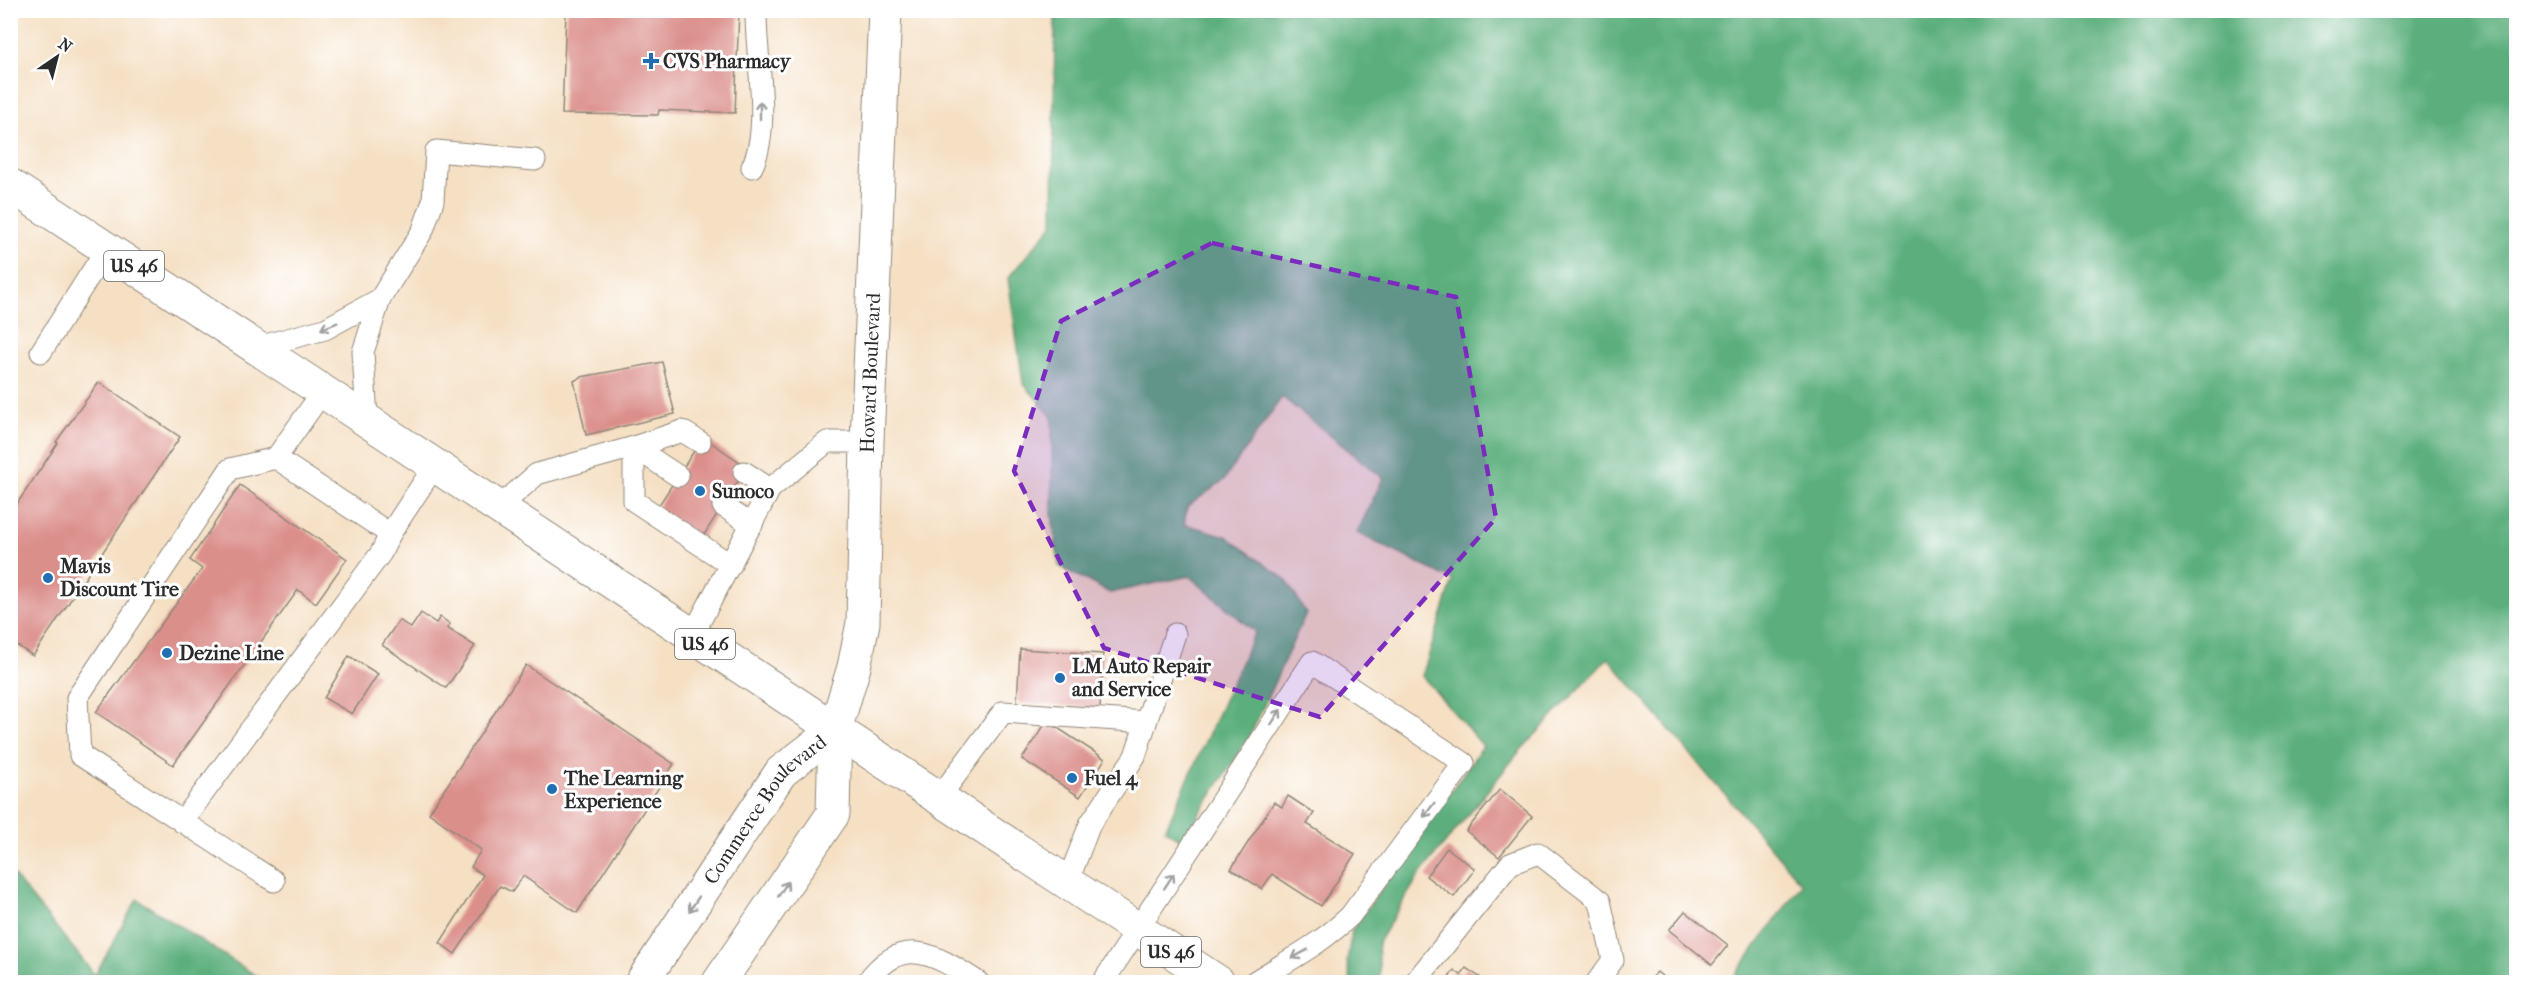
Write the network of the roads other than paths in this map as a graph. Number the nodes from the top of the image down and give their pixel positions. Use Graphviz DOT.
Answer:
graph roads {
  1 [pos="756,10"];
  2 [pos="885,10"];
  3 [pos="536,160"];
  4 [pos="752,167"];
  5 [pos="10,185"];
  6 [pos="107,248"];
  7 [pos="381,298"];
  8 [pos="258,347"];
  9 [pos="41,352"];
  10 [pos="324,391"];
  11 [pos="367,420"];
  12 [pos="700,442"];
  13 [pos="867,442"];
  14 [pos="634,447"];
  15 [pos="276,458"];
  16 [pos="435,465"];
  17 [pos="744,472"];
  18 [pos="678,476"];
  19 [pos="770,489"];
  20 [pos="723,506"];
  21 [pos="499,507"];
  22 [pos="752,525"];
  23 [pos="390,534"];
  24 [pos="731,565"];
  25 [pos="1175,634"];
  26 [pos="692,636"];
  27 [pos="1146,722"];
  28 [pos="835,730"];
  29 [pos="938,799"];
  30 [pos="182,822"];
  31 [pos="274,881"];
  32 [pos="1067,884"];
  33 [pos="1137,930"];
  34 [pos="642,982"];
  35 [pos="719,982"];
  36 [pos="867,982"];
  37 [pos="978,982"];
  38 [pos="1103,982"];
  39 [pos="1218,982"];
  40 [pos="1254,982"];
  41 [pos="1415,982"];
  42 [pos="1597,982"];
  4 -- 1 [label="lane, one-way"];
  2 -- 13 [label="main road, Howard Boulevard"];
  3 -- 7 [label="lane"];
  5 -- 6 [label="main road, US 46"];
  6 -- 8 [label="main road, US 46"];
  6 -- 9 [label="lane"];
  7 -- 8 [label="lane, one-way"];
  7 -- 11 [label="lane"];
  8 -- 10 [label="main road, US 46"];
  10 -- 11 [label="main road, US 46"];
  10 -- 15 [label="lane"];
  11 -- 16 [label="main road, US 46"];
  12 -- 14 [label="lane"];
  13 -- 19 [label="lane"];
  13 -- 28 [label="main road, Howard Boulevard"];
  14 -- 18 [label="lane"];
  14 -- 21 [label="lane"];
  14 -- 24 [label="lane"];
  15 -- 23 [label="lane"];
  15 -- 30 [label="lane"];
  16 -- 21 [label="main road, US 46"];
  16 -- 23 [label="lane"];
  17 -- 19 [label="lane"];
  19 -- 22 [label="lane"];
  20 -- 22 [label="lane"];
  21 -- 26 [label="main road, US 46"];
  22 -- 24 [label="lane"];
  23 -- 30 [label="lane"];
  24 -- 26 [label="lane"];
  25 -- 27 [label="lane"];
  26 -- 28 [label="main road, US 46"];
  27 -- 29 [label="lane"];
  27 -- 32 [label="lane"];
  28 -- 29 [label="main road, US 46"];
  28 -- 34 [label="main road, Commerce Boulevard, one-way"];
  35 -- 28 [label="main road, Commerce Boulevard, one-way"];
  29 -- 32 [label="main road, US 46"];
  30 -- 31 [label="lane"];
  32 -- 33 [label="main road, US 46"];
  33 -- 38 [label="lane"];
  33 -- 39 [label="main road, US 46"];
  33 -- 40 [label="lane, one-way"];
  36 -- 37 [label="lane"];
  41 -- 42 [label="lane"];
}
